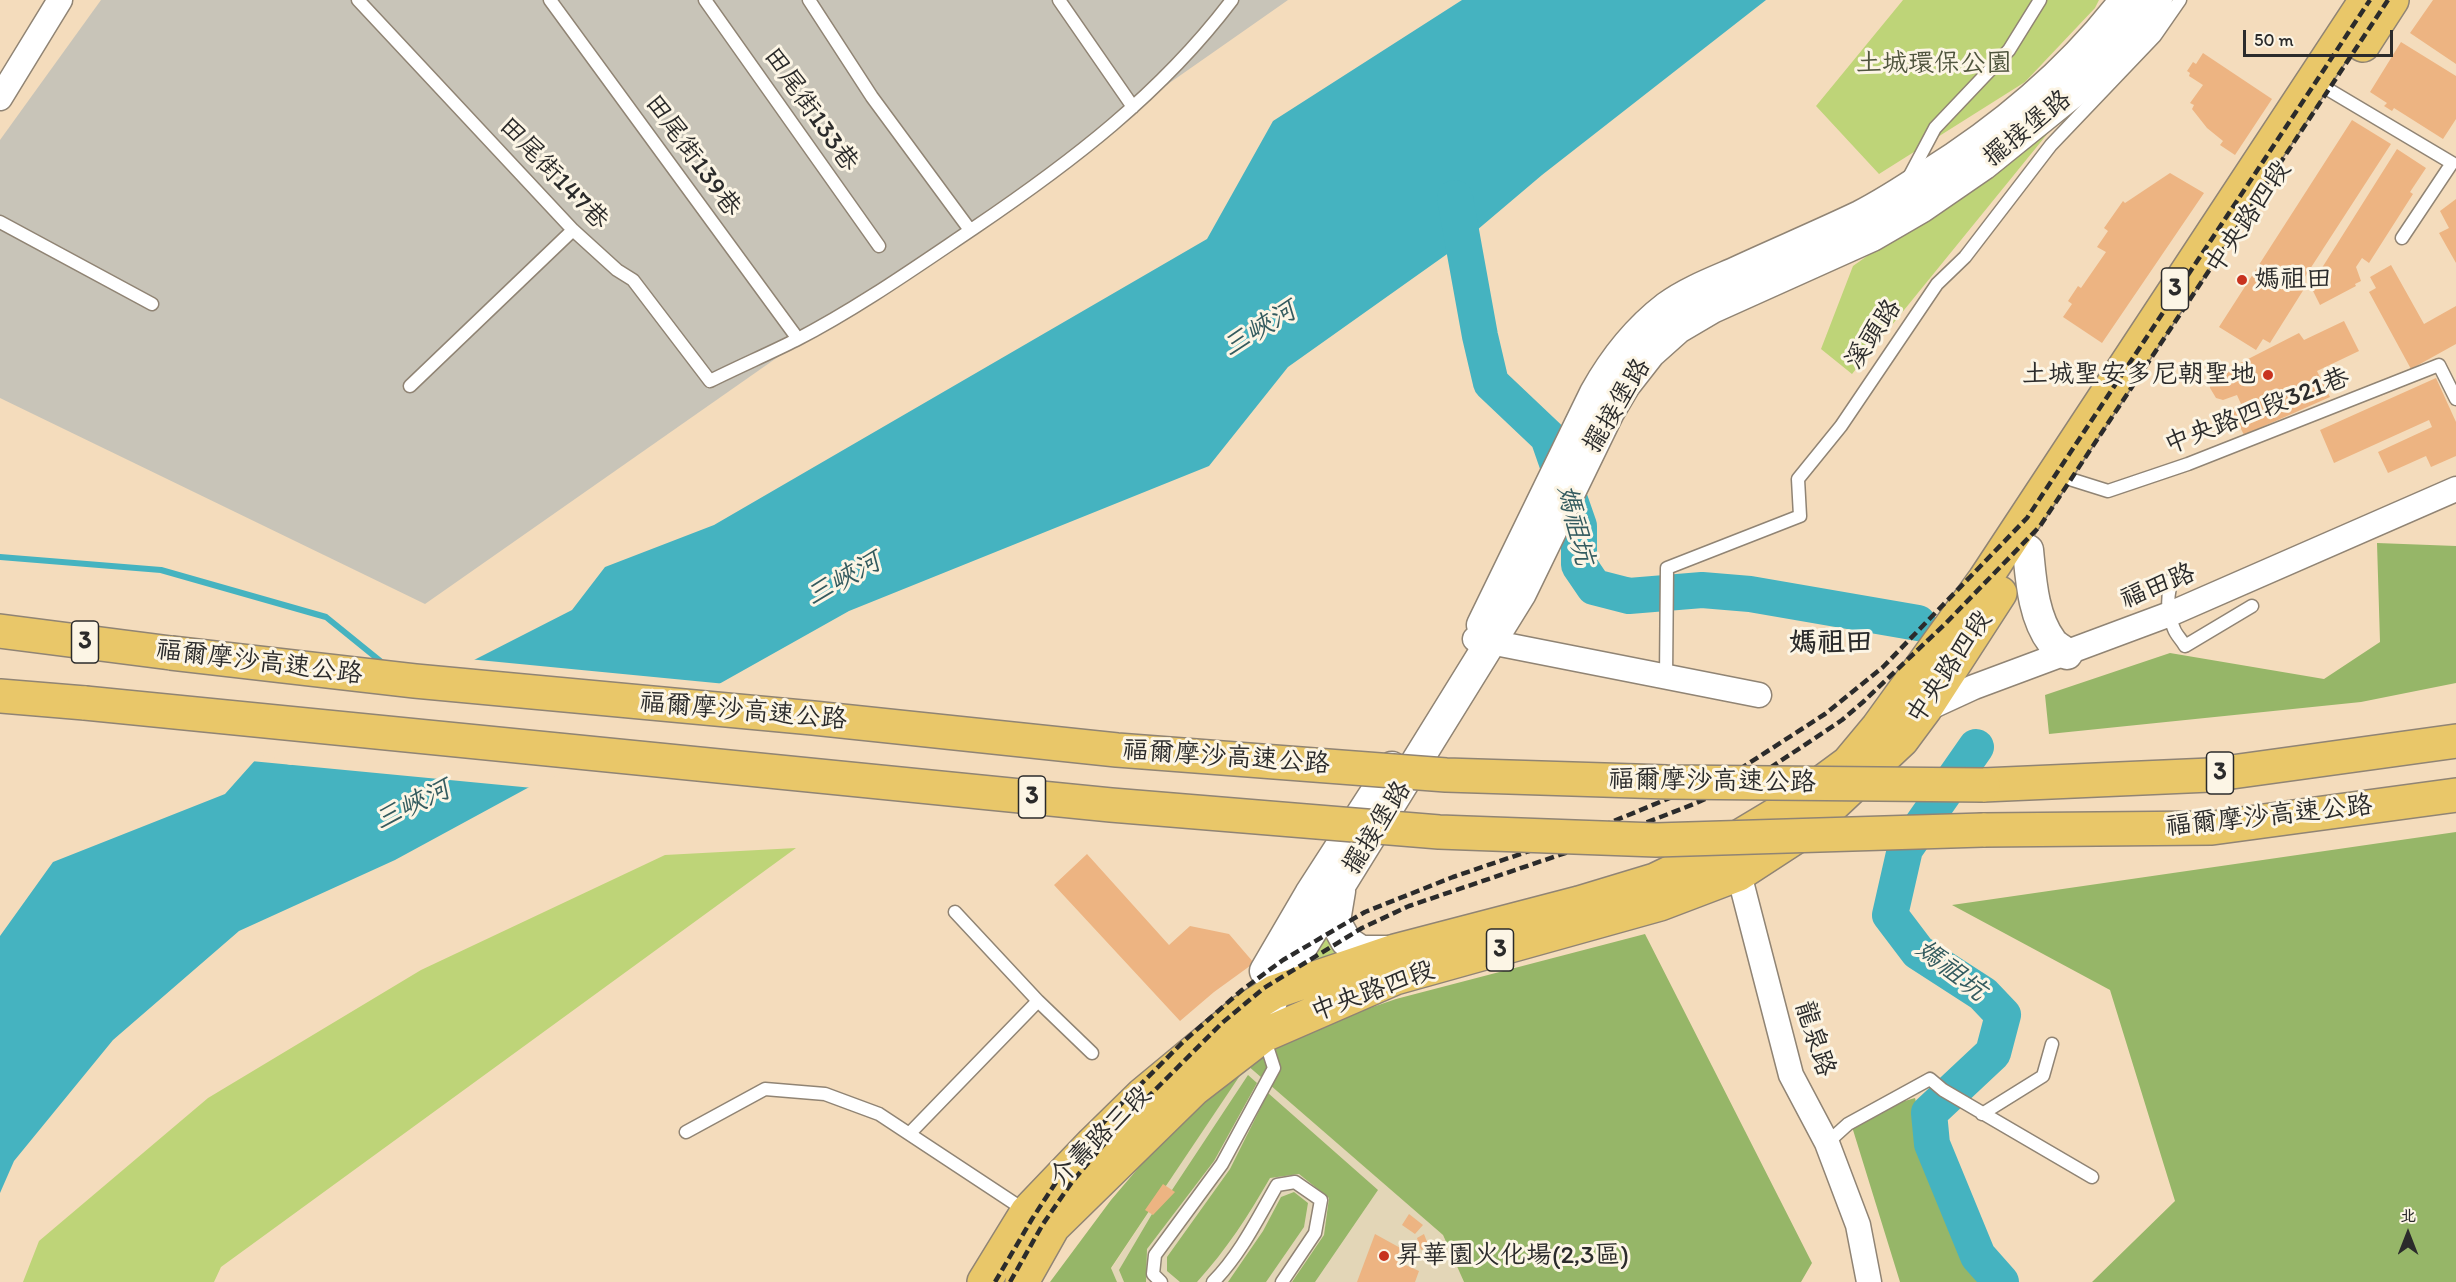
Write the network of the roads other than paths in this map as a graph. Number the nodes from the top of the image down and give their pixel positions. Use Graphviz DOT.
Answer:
graph roads {
  1 [pos="60,0"];
  2 [pos="358,0"];
  3 [pos="550,0"];
  4 [pos="705,0"];
  5 [pos="809,0"];
  6 [pos="1059,0"];
  7 [pos="1232,0"];
  8 [pos="2040,0"];
  9 [pos="2126,0"];
  10 [pos="2157,0"];
  11 [pos="2180,0"];
  12 [pos="2366,0"];
  13 [pos="2392,0"];
  14 [pos="2322,86"];
  15 [pos="0,98"];
  16 [pos="1133,107"];
  17 [pos="1901,192"];
  18 [pos="0,222"];
  19 [pos="573,230"];
  20 [pos="970,230"];
  21 [pos="2402,238"];
  22 [pos="879,246"];
  23 [pos="152,304"];
  24 [pos="798,339"];
  25 [pos="410,386"];
  26 [pos="2456,399"];
  27 [pos="1602,402"];
  28 [pos="2063,478"];
  29 [pos="2456,489"];
  30 [pos="2028,550"];
  31 [pos="2174,575"];
  32 [pos="2252,606"];
  33 [pos="1971,608"];
  34 [pos="2172,622"];
  35 [pos="0,631"];
  36 [pos="1483,640"];
  37 [pos="2067,654"];
  38 [pos="1908,658"];
  39 [pos="1666,675"];
  40 [pos="1759,695"];
  41 [pos="0,696"];
  42 [pos="1911,704"];
  43 [pos="2456,741"];
  44 [pos="2456,795"];
  45 [pos="1728,862"];
  46 [pos="1340,890"];
  47 [pos="955,912"];
  48 [pos="1395,951"];
  49 [pos="1274,992"];
  50 [pos="1038,1001"];
  51 [pos="1252,1024"];
  52 [pos="2052,1044"];
  53 [pos="1092,1053"];
  54 [pos="1982,1114"];
  55 [pos="686,1132"];
  56 [pos="910,1133"];
  57 [pos="1827,1143"];
  58 [pos="2092,1177"];
  59 [pos="1027,1212"];
  60 [pos="984,1282"];
  61 [pos="1022,1282"];
  62 [pos="1161,1282"];
  63 [pos="1213,1282"];
  64 [pos="1282,1282"];
  65 [pos="1869,1282"];
  1 -- 15 [label="street"];
  2 -- 19 [label="lane, 田尾街147巷"];
  3 -- 24 [label="lane, 田尾街139巷"];
  4 -- 22 [label="lane, 田尾街133巷"];
  5 -- 20 [label="lane"];
  6 -- 16 [label="lane"];
  7 -- 16 [label="lane"];
  8 -- 17 [label="lane"];
  9 -- 17 [label="street, 擺接堡路"];
  10 -- 27 [label="street, 擺接堡路"];
  11 -- 39 [label="lane, 溪頭路"];
  12 -- 14 [label="main road, 中央路四段 / 3"];
  13 -- 14 [label="main road, 中央路四段 / 3"];
  14 -- 21 [label="lane"];
  14 -- 28 [label="main road, 中央路四段 / 3"];
  16 -- 20 [label="lane"];
  17 -- 27 [label="street, 擺接堡路"];
  18 -- 23 [label="lane"];
  19 -- 24 [label="lane, 田尾街147巷"];
  19 -- 25 [label="lane"];
  20 -- 24 [label="lane"];
  26 -- 28 [label="lane, 中央路四段321巷"];
  27 -- 36 [label="street, 擺接堡路"];
  28 -- 30 [label="main road, 中央路四段 / 3"];
  28 -- 33 [label="main road, 中央路四段 / 3"];
  29 -- 34 [label="street, 福田路"];
  30 -- 33 [label="main road, 中央路四段 / 3"];
  30 -- 37 [label="street"];
  31 -- 34 [label="lane"];
  32 -- 34 [label="lane"];
  33 -- 38 [label="street"];
  33 -- 42 [label="main road, 中央路四段 / 3"];
  34 -- 37 [label="street, 福田路"];
  35 -- 43 [label="main road, 福爾摩沙高速公路 / 3, bridge"];
  36 -- 39 [label="street"];
  36 -- 46 [label="street, 擺接堡路"];
  36 -- 51 [label="street, 擺接堡路"];
  37 -- 42 [label="street, 福田路"];
  39 -- 40 [label="street"];
  41 -- 44 [label="main road, 福爾摩沙高速公路 / 3, bridge"];
  42 -- 45 [label="main road, 中央路四段 / 3"];
  42 -- 45 [label="main road, 中央路四段 / 3"];
  45 -- 48 [label="main road, 中央路四段 / 3"];
  45 -- 51 [label="main road, 中央路四段 / 3"];
  45 -- 57 [label="street, 龍泉路"];
  46 -- 48 [label="street"];
  46 -- 49 [label="street, 擺接堡路"];
  47 -- 50 [label="lane"];
  48 -- 49 [label="main road, 中央路四段 / 3"];
  49 -- 51 [label="main road, 中央路四段 / 3"];
  50 -- 53 [label="lane"];
  50 -- 56 [label="lane"];
  51 -- 59 [label="main road, 介壽路三段 / 3"];
  51 -- 61 [label="main road, 介壽路三段 / 3"];
  51 -- 62 [label="lane"];
  52 -- 54 [label="lane"];
  54 -- 57 [label="lane"];
  54 -- 58 [label="lane"];
  55 -- 56 [label="lane"];
  56 -- 59 [label="lane"];
  57 -- 65 [label="street, 龍泉路"];
  59 -- 60 [label="main road, 介壽路三段 / 3"];
  63 -- 64 [label="lane"];
}
